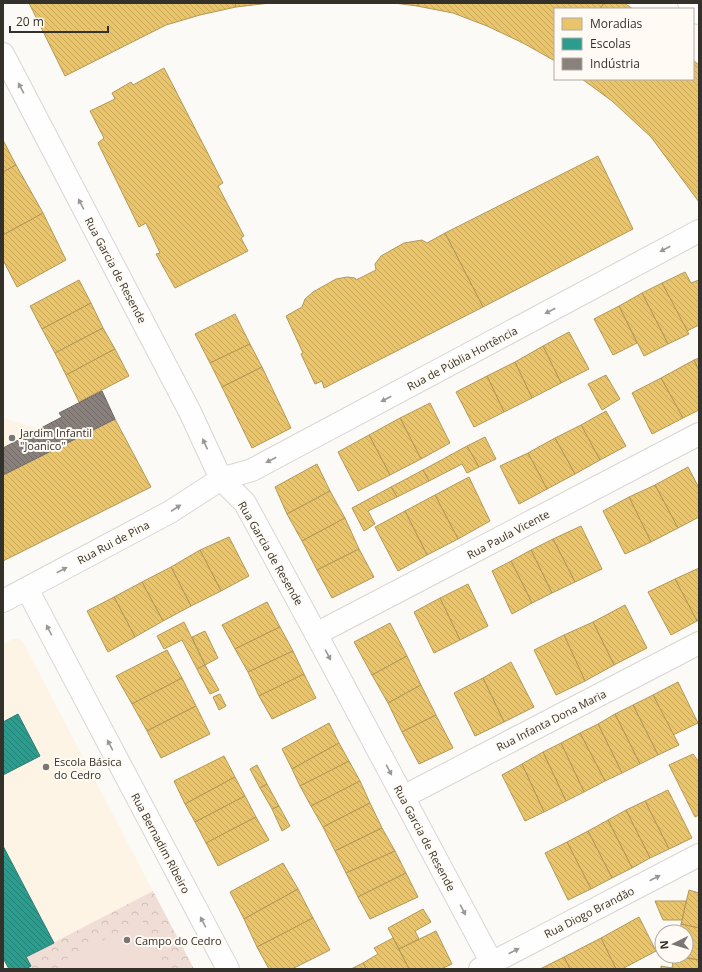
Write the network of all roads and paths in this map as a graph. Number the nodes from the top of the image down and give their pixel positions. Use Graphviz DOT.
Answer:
graph roads {
  1 [pos="689,3"];
  2 [pos="699,13"];
  3 [pos="3,54"];
  4 [pos="699,231"];
  5 [pos="699,434"];
  6 [pos="221,479"];
  7 [pos="28,589"];
  8 [pos="3,602"];
  9 [pos="316,634"];
  10 [pos="699,643"];
  11 [pos="403,797"];
  12 [pos="699,855"];
  13 [pos="489,967"];
  14 [pos="228,969"];
  1 -- 2 [label="street"];
  6 -- 3 [label="street, Rua Garcia de Resende, one-way"];
  4 -- 6 [label="street, Rua de Públia Hortência, one-way"];
  5 -- 9 [label="street, Rua Paula Vicente"];
  7 -- 6 [label="street, Rua Rui de Pina, one-way"];
  6 -- 9 [label="street, Rua Garcia de Resende"];
  7 -- 8 [label="street, Rua Rui de Pina"];
  14 -- 7 [label="street, Rua Bernadim Ribeiro, one-way"];
  9 -- 11 [label="street, Rua Garcia de Resende, one-way"];
  10 -- 11 [label="street, Rua Infanta Dona Maria"];
  11 -- 13 [label="street, Rua Garcia de Resende, one-way"];
  13 -- 12 [label="street, Rua Diogo Brandão, one-way"];
}
